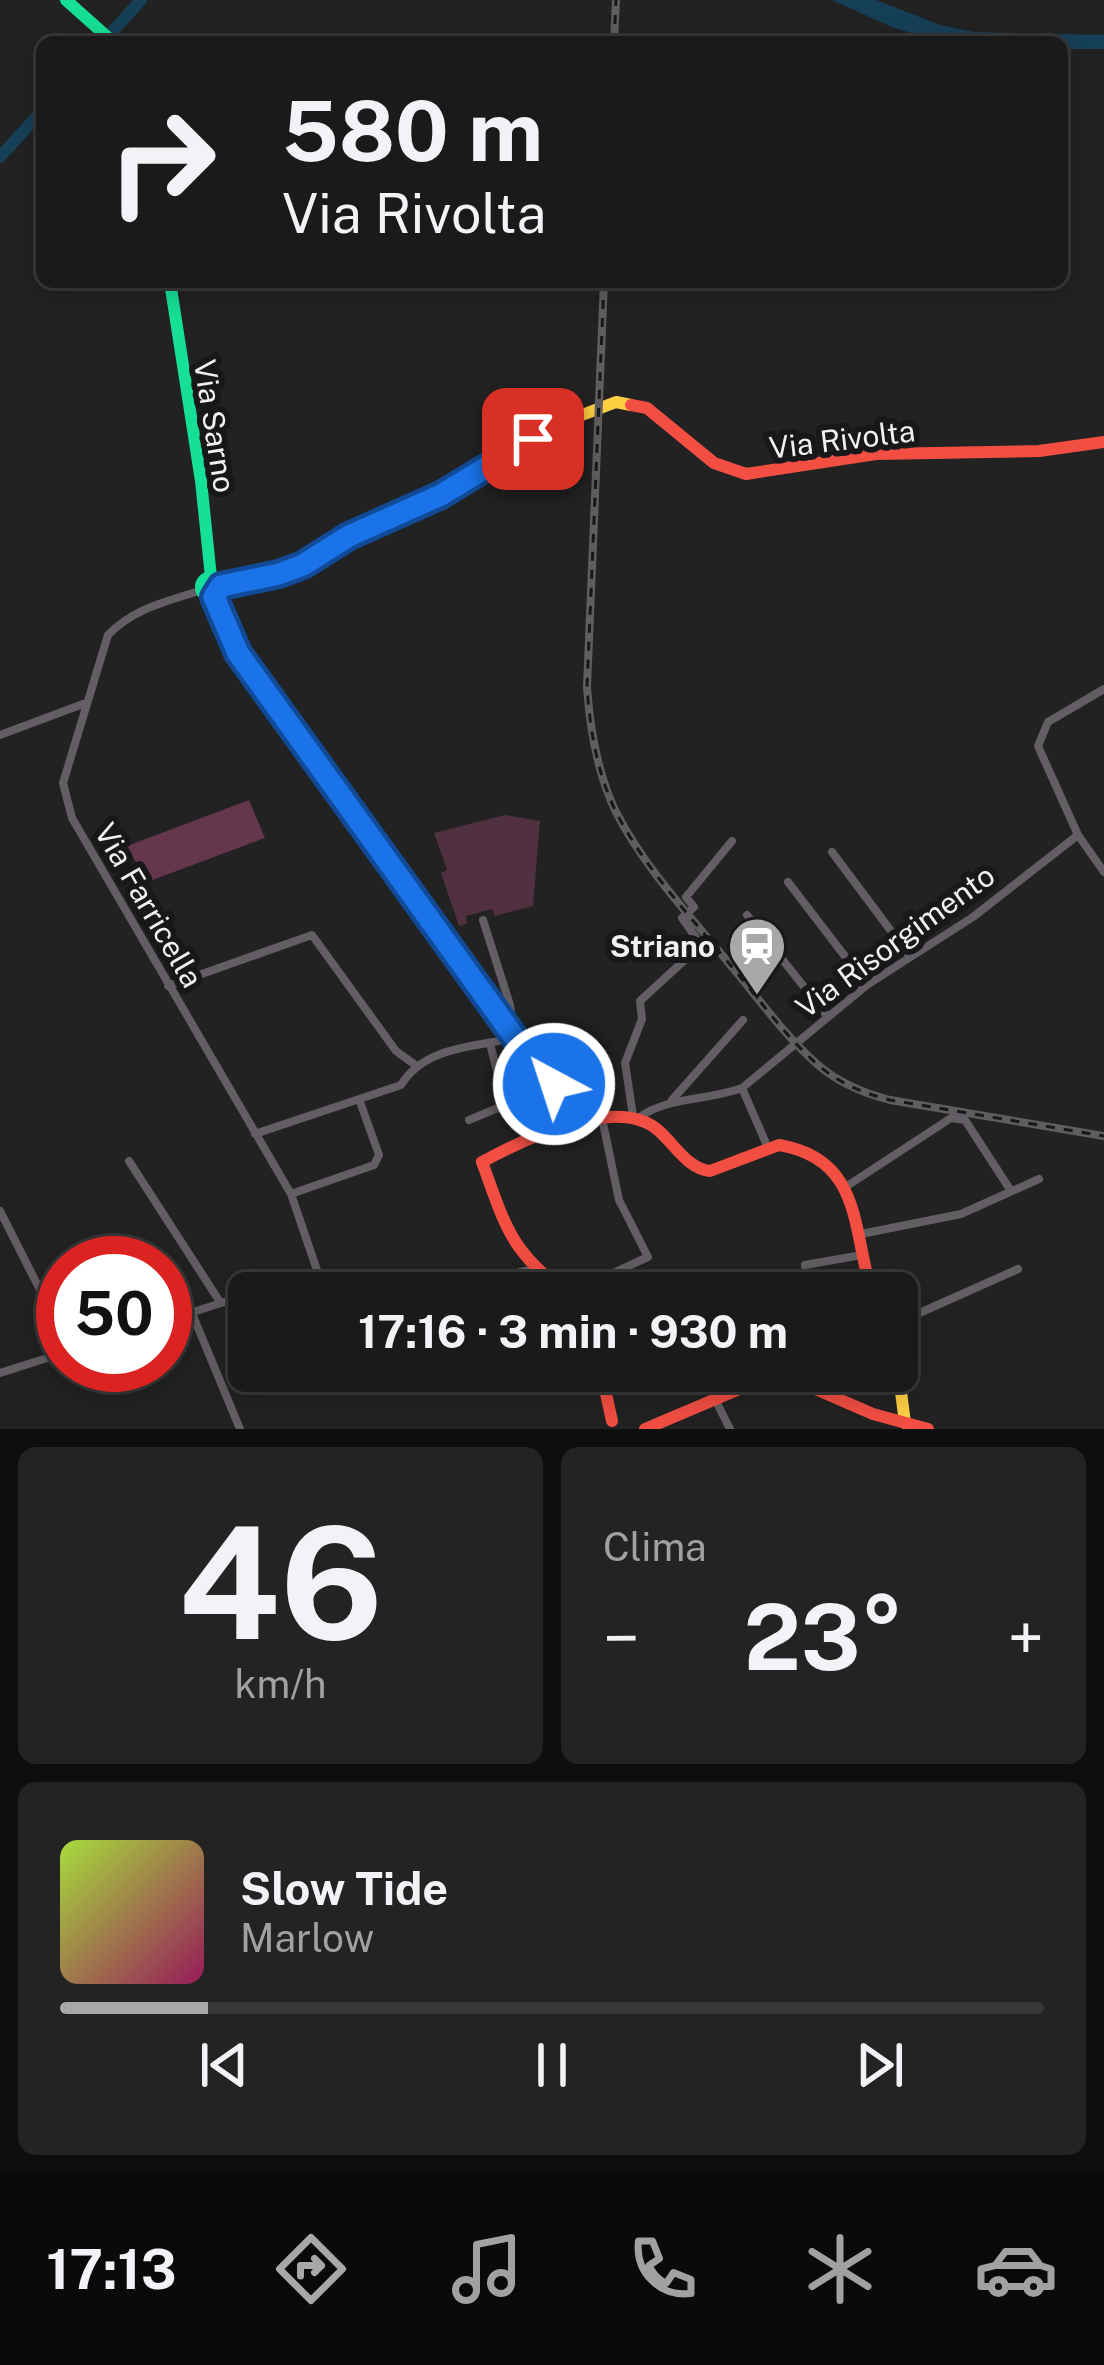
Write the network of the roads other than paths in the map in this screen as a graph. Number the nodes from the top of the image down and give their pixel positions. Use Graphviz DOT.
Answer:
graph roads {
  1 [pos="66,0"];
  2 [pos="106,36"];
  3 [pos="171,288"];
  4 [pos="1104,442"];
  5 [pos="212,588"];
  6 [pos="1104,689"];
  7 [pos="85,704"];
  8 [pos="0,735"];
  9 [pos="1078,835"];
  10 [pos="732,842"];
  11 [pos="832,852"];
  12 [pos="1104,872"];
  13 [pos="788,882"];
  14 [pos="747,915"];
  15 [pos="483,920"];
  16 [pos="909,955"];
  17 [pos="168,986"];
  18 [pos="867,986"];
  19 [pos="828,1017"];
  20 [pos="743,1020"];
  21 [pos="515,1038"];
  22 [pos="490,1043"];
  23 [pos="414,1064"];
  24 [pos="742,1088"];
  25 [pos="359,1099"];
  26 [pos="671,1102"];
  27 [pos="636,1117"];
  28 [pos="602,1118"];
  29 [pos="584,1119"];
  30 [pos="469,1120"];
  31 [pos="255,1134"];
  32 [pos="767,1148"];
  33 [pos="130,1162"];
  34 [pos="1039,1179"];
  35 [pos="844,1188"];
  36 [pos="1011,1191"];
  37 [pos="291,1194"];
  38 [pos="0,1211"];
  39 [pos="860,1234"];
  40 [pos="862,1255"];
  41 [pos="534,1269"];
  42 [pos="1018,1269"];
  43 [pos="317,1272"];
  44 [pos="521,1272"];
  45 [pos="538,1272"];
  46 [pos="615,1272"];
  47 [pos="806,1272"];
  48 [pos="866,1272"];
  49 [pos="36,1282"];
  50 [pos="228,1300"];
  51 [pos="220,1302"];
  52 [pos="192,1311"];
  53 [pos="192,1313"];
  54 [pos="918,1314"];
  55 [pos="36,1362"];
  56 [pos="0,1373"];
  57 [pos="606,1392"];
  58 [pos="897,1392"];
  59 [pos="715,1399"];
  60 [pos="898,1424"];
  61 [pos="613,1426"];
  62 [pos="240,1429"];
  63 [pos="645,1429"];
  64 [pos="730,1429"];
  65 [pos="928,1429"];
  1 -- 2 [label="main road"];
  3 -- 5 [label="main road, Via Sarno"];
  4 -- 5 [label="main road, Via Rivolta"];
  5 -- 7 [label="street, Via Farricella"];
  5 -- 21 [label="main road, Via Sarno"];
  6 -- 9 [label="street"];
  7 -- 8 [label="street"];
  7 -- 17 [label="street, Via Farricella"];
  9 -- 12 [label="street"];
  9 -- 16 [label="street, Via Risorgimento"];
  10 -- 27 [label="street"];
  11 -- 16 [label="street"];
  13 -- 18 [label="street"];
  14 -- 19 [label="street"];
  15 -- 21 [label="street"];
  16 -- 18 [label="street, Via Risorgimento"];
  17 -- 23 [label="street"];
  17 -- 31 [label="street, Via Farricella"];
  18 -- 19 [label="street, Via Risorgimento"];
  19 -- 24 [label="street, Via Risorgimento"];
  20 -- 26 [label="street"];
  21 -- 22 [label="street"];
  21 -- 29 [label="main road, Via Sarno"];
  22 -- 23 [label="street"];
  22 -- 30 [label="street"];
  23 -- 25 [label="street"];
  24 -- 26 [label="street, Via Risorgimento"];
  24 -- 32 [label="street"];
  25 -- 31 [label="street"];
  25 -- 37 [label="street"];
  26 -- 27 [label="street, Via Risorgimento"];
  27 -- 28 [label="main road, Via Risorgimento"];
  27 -- 32 [label="main road"];
  28 -- 29 [label="main road, Via Risorgimento"];
  28 -- 46 [label="street"];
  29 -- 41 [label="main road, Via Risorgimento"];
  31 -- 37 [label="street, Via Farricella"];
  32 -- 35 [label="main road"];
  33 -- 51 [label="street"];
  34 -- 36 [label="street"];
  35 -- 36 [label="street"];
  35 -- 39 [label="main road"];
  36 -- 39 [label="street"];
  37 -- 43 [label="street, Via Farricella"];
  38 -- 49 [label="street"];
  39 -- 40 [label="main road"];
  40 -- 47 [label="street"];
  40 -- 48 [label="main road"];
  41 -- 44 [label="street"];
  41 -- 45 [label="main road"];
  42 -- 54 [label="street"];
  50 -- 51 [label="street"];
  51 -- 52 [label="street"];
  53 -- 62 [label="street"];
  55 -- 56 [label="street"];
  57 -- 61 [label="main road"];
  58 -- 60 [label="main road"];
  59 -- 60 [label="main road"];
  59 -- 63 [label="main road"];
  59 -- 64 [label="street"];
  60 -- 65 [label="main road"];
}
